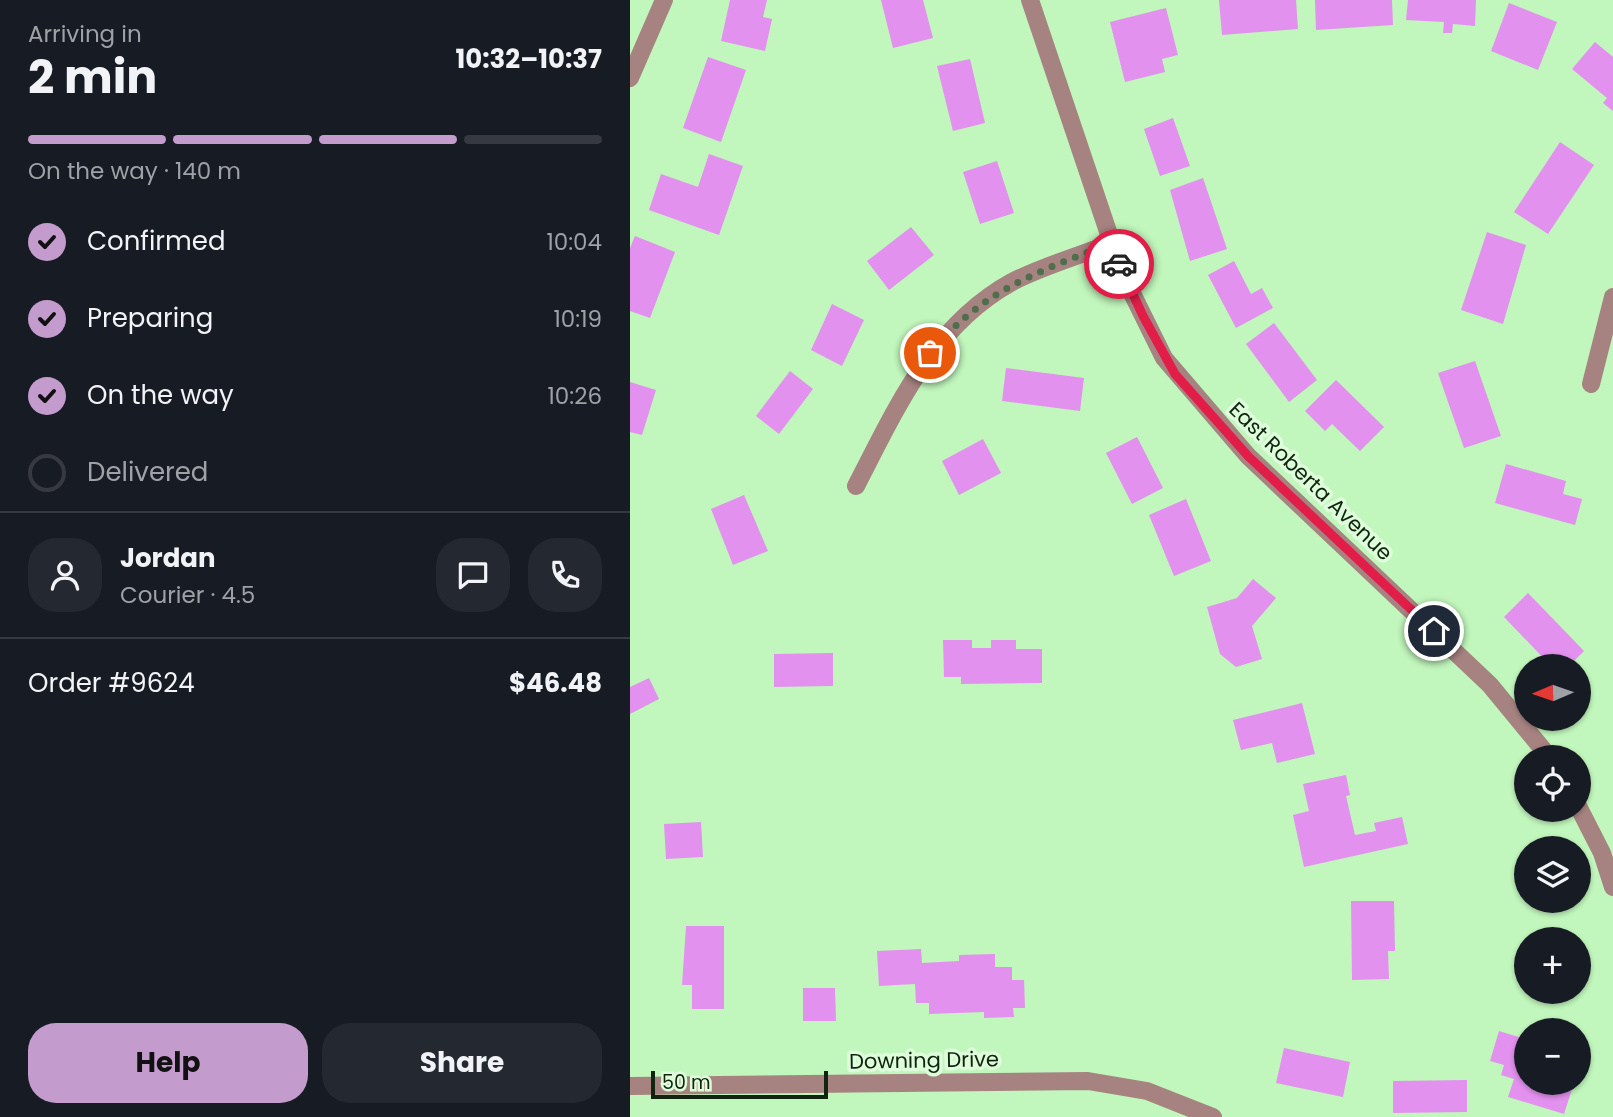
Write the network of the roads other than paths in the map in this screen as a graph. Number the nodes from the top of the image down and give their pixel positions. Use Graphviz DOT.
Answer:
graph roads {
  1 [pos="664,0"];
  2 [pos="1030,0"];
  3 [pos="632,69"];
  4 [pos="1111,243"];
  5 [pos="1613,298"];
  6 [pos="1591,384"];
  7 [pos="856,486"];
  8 [pos="1539,745"];
  9 [pos="1586,822"];
  10 [pos="1613,887"];
  11 [pos="630,1086"];
  12 [pos="1213,1117"];
  1 -- 3 [label="street"];
  2 -- 4 [label="street, East Roberta Avenue"];
  4 -- 7 [label="street"];
  4 -- 8 [label="street, East Roberta Avenue"];
  5 -- 6 [label="street"];
  9 -- 10 [label="street"];
  11 -- 12 [label="street, Downing Drive"];
}
